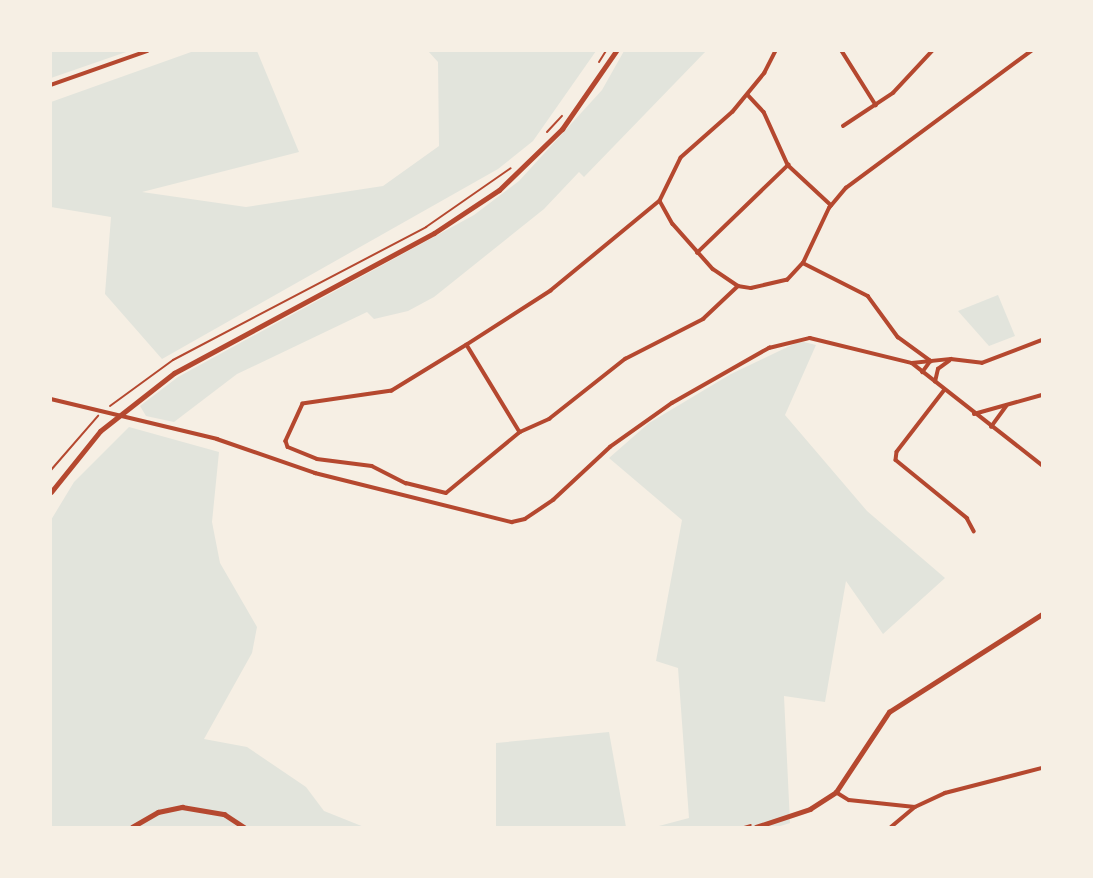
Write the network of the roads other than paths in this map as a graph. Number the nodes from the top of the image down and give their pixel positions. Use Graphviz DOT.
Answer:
graph roads {
  1 [pos="147,51"];
  2 [pos="617,51"];
  3 [pos="776,51"];
  4 [pos="842,51"];
  5 [pos="932,51"];
  6 [pos="1031,51"];
  7 [pos="51,85"];
  8 [pos="748,95"];
  9 [pos="876,105"];
  10 [pos="843,126"];
  11 [pos="788,165"];
  12 [pos="660,201"];
  13 [pos="831,205"];
  14 [pos="697,253"];
  15 [pos="803,263"];
  16 [pos="738,286"];
  17 [pos="1042,340"];
  18 [pos="467,345"];
  19 [pos="951,359"];
  20 [pos="931,361"];
  21 [pos="912,363"];
  22 [pos="923,372"];
  23 [pos="935,382"];
  24 [pos="945,390"];
  25 [pos="1042,395"];
  26 [pos="51,399"];
  27 [pos="1006,406"];
  28 [pos="120,413"];
  29 [pos="974,414"];
  30 [pos="991,427"];
  31 [pos="520,432"];
  32 [pos="1042,465"];
  33 [pos="51,492"];
  34 [pos="974,531"];
  35 [pos="1042,614"];
  36 [pos="1042,768"];
  37 [pos="836,792"];
  38 [pos="915,807"];
  39 [pos="132,827"];
  40 [pos="244,827"];
  41 [pos="756,827"];
  42 [pos="891,827"];
  1 -- 7 [label="street"];
  2 -- 28 [label="main road"];
  3 -- 8 [label="street"];
  4 -- 9 [label="street"];
  5 -- 9 [label="street"];
  6 -- 13 [label="street"];
  8 -- 11 [label="street"];
  8 -- 12 [label="street"];
  9 -- 10 [label="street"];
  11 -- 13 [label="street"];
  11 -- 14 [label="street"];
  12 -- 14 [label="street"];
  12 -- 18 [label="street"];
  13 -- 15 [label="street"];
  14 -- 16 [label="street"];
  15 -- 16 [label="street"];
  15 -- 20 [label="street"];
  16 -- 31 [label="street"];
  17 -- 19 [label="street"];
  18 -- 31 [label="street"];
  18 -- 31 [label="street"];
  19 -- 20 [label="street"];
  19 -- 23 [label="street"];
  20 -- 21 [label="street"];
  20 -- 22 [label="street"];
  21 -- 22 [label="street"];
  21 -- 28 [label="street"];
  22 -- 23 [label="street"];
  23 -- 24 [label="street"];
  24 -- 29 [label="street"];
  24 -- 34 [label="street"];
  25 -- 27 [label="street"];
  26 -- 28 [label="street"];
  27 -- 29 [label="street"];
  27 -- 30 [label="street"];
  28 -- 33 [label="main road"];
  29 -- 30 [label="street"];
  30 -- 32 [label="street"];
  35 -- 37 [label="street"];
  36 -- 38 [label="street"];
  37 -- 38 [label="street"];
  37 -- 41 [label="street"];
  38 -- 42 [label="street"];
  39 -- 40 [label="street"];
}
